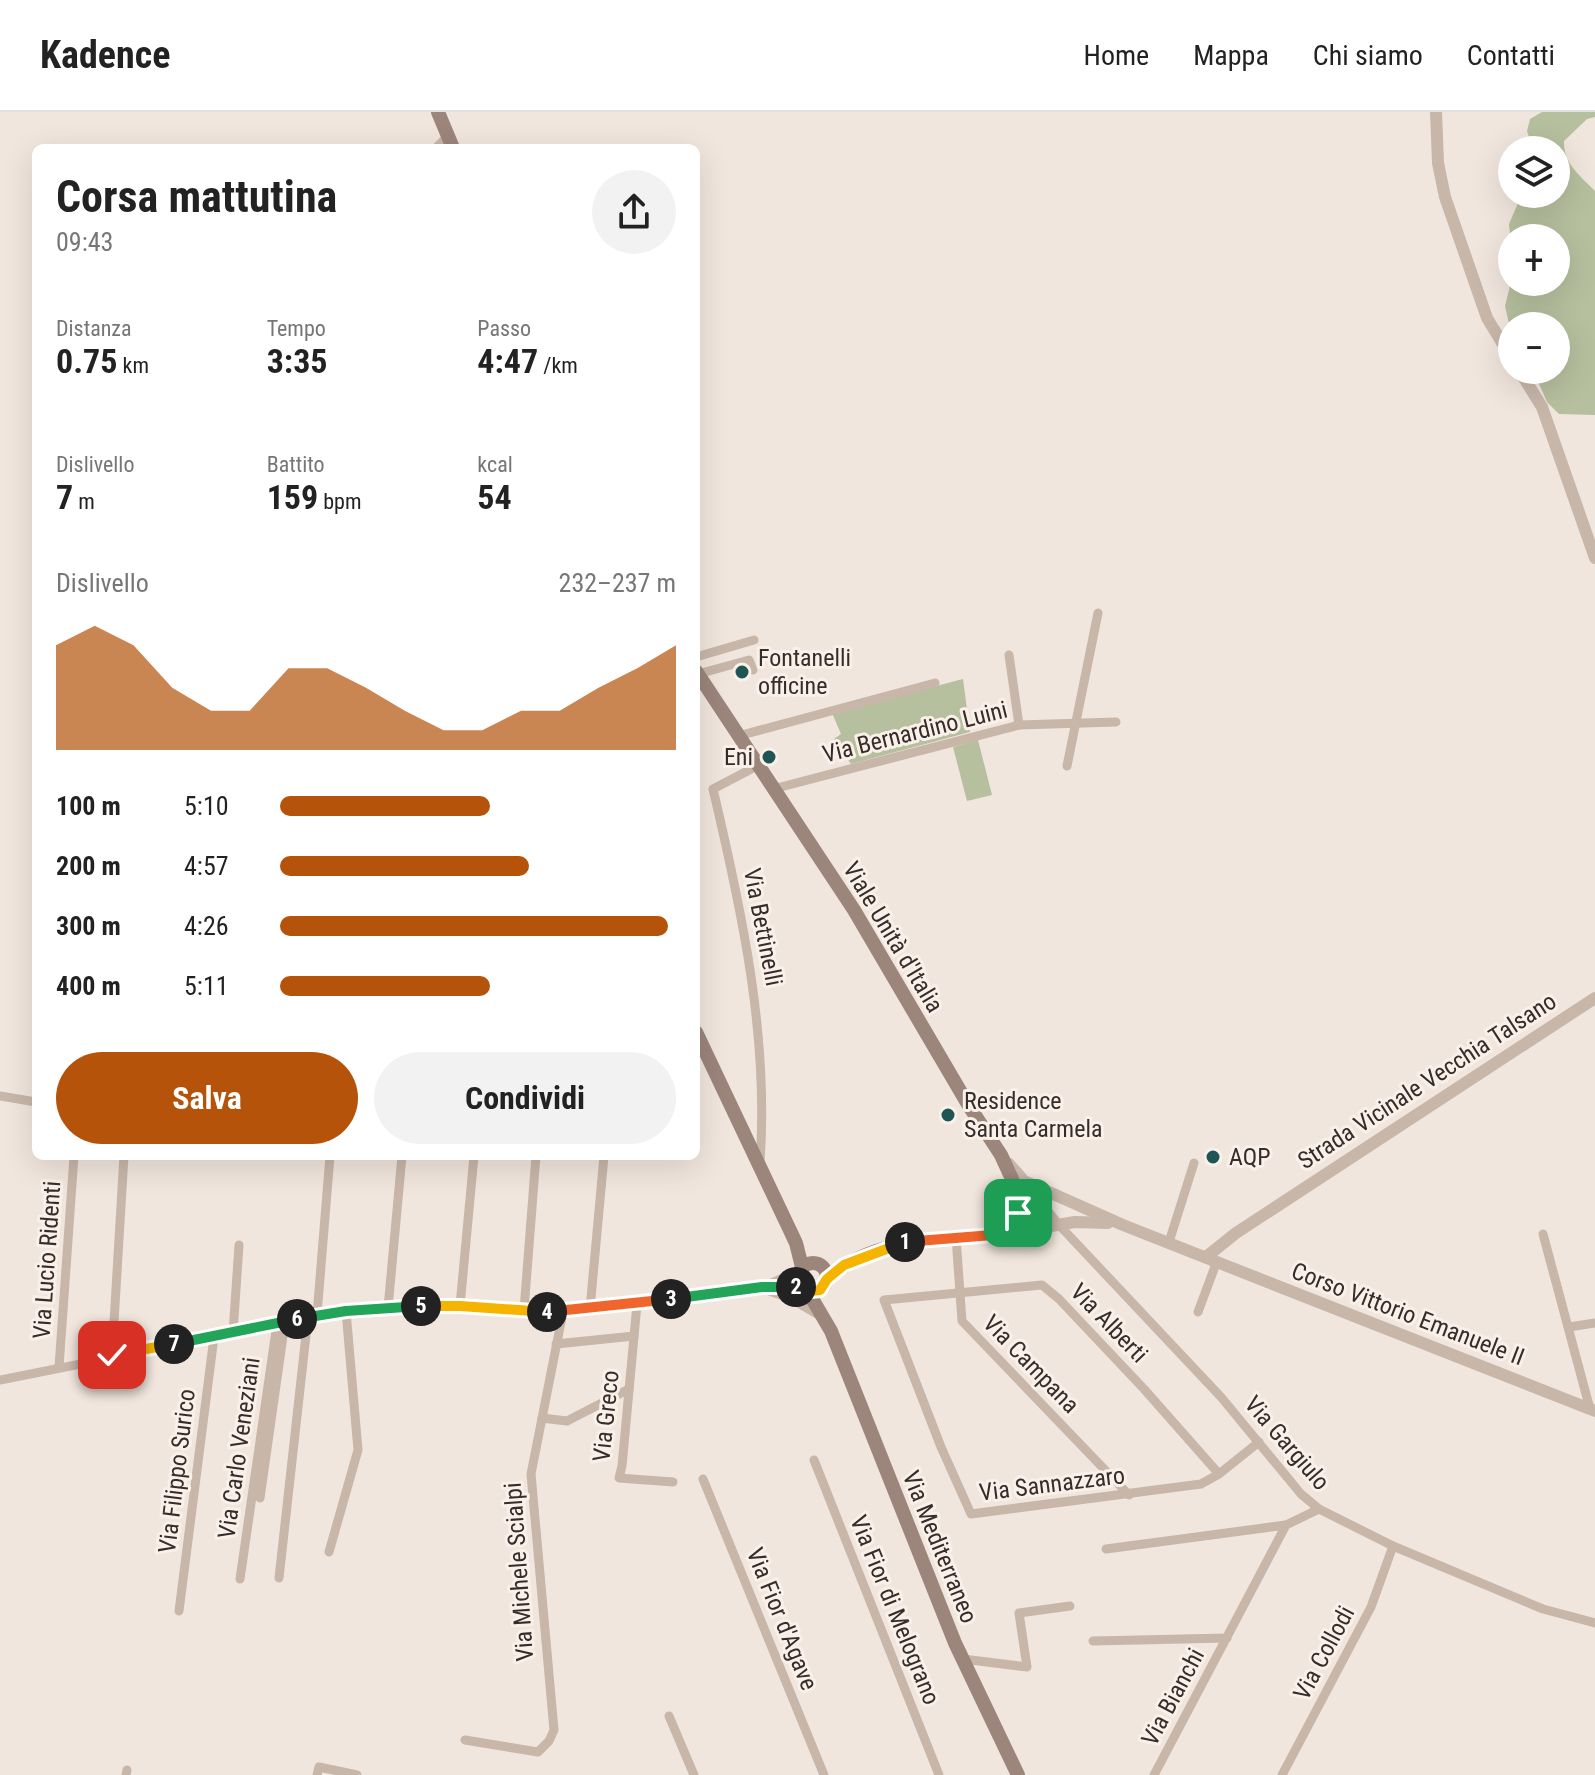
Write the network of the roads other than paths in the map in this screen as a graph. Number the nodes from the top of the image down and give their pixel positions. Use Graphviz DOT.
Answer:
graph roads {
  1 [pos="438,112"];
  2 [pos="1436,112"];
  3 [pos="450,142"];
  4 [pos="1498,336"];
  5 [pos="1528,384"];
  6 [pos="1595,558"];
  7 [pos="1098,613"];
  8 [pos="754,640"];
  9 [pos="1009,655"];
  10 [pos="700,656"];
  11 [pos="753,670"];
  12 [pos="700,672"];
  13 [pos="700,678"];
  14 [pos="935,683"];
  15 [pos="1116,722"];
  16 [pos="1076,723"];
  17 [pos="1019,725"];
  18 [pos="738,736"];
  19 [pos="757,766"];
  20 [pos="1067,766"];
  21 [pos="773,789"];
  22 [pos="1595,998"];
  23 [pos="700,1040"];
  24 [pos="0,1096"];
  25 [pos="32,1101"];
  26 [pos="763,1124"];
  27 [pos="745,1136"];
  28 [pos="1001,1155"];
  29 [pos="74,1160"];
  30 [pos="124,1160"];
  31 [pos="330,1160"];
  32 [pos="402,1160"];
  33 [pos="474,1160"];
  34 [pos="536,1160"];
  35 [pos="604,1160"];
  36 [pos="1194,1163"];
  37 [pos="760,1168"];
  38 [pos="1024,1181"];
  39 [pos="1123,1225"];
  40 [pos="1060,1226"];
  41 [pos="1005,1234"];
  42 [pos="1543,1234"];
  43 [pos="956,1237"];
  44 [pos="1169,1242"];
  45 [pos="239,1245"];
  46 [pos="1211,1259"];
  47 [pos="801,1269"];
  48 [pos="826,1281"];
  49 [pos="762,1287"];
  50 [pos="805,1289"];
  51 [pos="959,1293"];
  52 [pos="884,1300"];
  53 [pos="637,1304"];
  54 [pos="460,1306"];
  55 [pos="388,1308"];
  56 [pos="590,1309"];
  57 [pos="524,1310"];
  58 [pos="346,1311"];
  59 [pos="563,1312"];
  60 [pos="1198,1312"];
  61 [pos="312,1316"];
  62 [pos="822,1316"];
  63 [pos="281,1323"];
  64 [pos="1595,1323"];
  65 [pos="1569,1327"];
  66 [pos="831,1331"];
  67 [pos="233,1333"];
  68 [pos="634,1336"];
  69 [pos="214,1337"];
  70 [pos="556,1344"];
  71 [pos="112,1355"];
  72 [pos="59,1367"];
  73 [pos="0,1380"];
  74 [pos="629,1389"];
  75 [pos="1592,1410"];
  76 [pos="542,1418"];
  77 [pos="1259,1442"];
  78 [pos="814,1460"];
  79 [pos="1219,1474"];
  80 [pos="703,1479"];
  81 [pos="673,1482"];
  82 [pos="1129,1495"];
  83 [pos="260,1498"];
  84 [pos="1319,1509"];
  85 [pos="1286,1525"];
  86 [pos="1393,1546"];
  87 [pos="1106,1549"];
  88 [pos="329,1552"];
  89 [pos="279,1578"];
  90 [pos="240,1579"];
  91 [pos="1070,1606"];
  92 [pos="179,1611"];
  93 [pos="1595,1623"];
  94 [pos="1227,1638"];
  95 [pos="1093,1641"];
  96 [pos="963,1659"];
  97 [pos="669,1716"];
  98 [pos="465,1740"];
  99 [pos="318,1771"];
  100 [pos="357,1775"];
  101 [pos="694,1775"];
  102 [pos="824,1775"];
  103 [pos="939,1775"];
  104 [pos="1018,1775"];
  105 [pos="1154,1775"];
  106 [pos="1282,1775"];
  1 -- 3 [label="main road"];
  2 -- 4 [label="street"];
  5 -- 6 [label="street"];
  7 -- 16 [label="street"];
  8 -- 10 [label="street"];
  9 -- 17 [label="street"];
  11 -- 12 [label="street"];
  13 -- 18 [label="main road, Viale Unità d'Italia"];
  14 -- 18 [label="street"];
  15 -- 16 [label="street, Via Bernardino Luini"];
  16 -- 17 [label="street, Via Bernardino Luini"];
  16 -- 20 [label="street"];
  17 -- 21 [label="street, Via Bernardino Luini"];
  18 -- 19 [label="main road, Viale Unità d'Italia"];
  19 -- 21 [label="main road, Viale Unità d'Italia"];
  19 -- 26 [label="street, Via Bettinelli"];
  21 -- 28 [label="main road, Viale Unità d'Italia"];
  22 -- 46 [label="street, Strada Vicinale Vecchia Talsano"];
  23 -- 27 [label="main road"];
  24 -- 25 [label="street"];
  26 -- 27 [label="street"];
  26 -- 37 [label="street, Via Bettinelli"];
  27 -- 37 [label="main road"];
  28 -- 38 [label="street"];
  28 -- 41 [label="main road, Viale Unità d'Italia"];
  29 -- 72 [label="street, Via Lucio Ridenti"];
  30 -- 71 [label="street"];
  31 -- 61 [label="street"];
  32 -- 55 [label="street"];
  33 -- 54 [label="street"];
  34 -- 57 [label="street"];
  35 -- 56 [label="street"];
  36 -- 44 [label="street"];
  37 -- 47 [label="main road"];
  38 -- 39 [label="street"];
  38 -- 40 [label="street, Via Gargiulo"];
  39 -- 40 [label="street"];
  39 -- 44 [label="street, Corso Vittorio Emanuele II"];
  40 -- 41 [label="street"];
  40 -- 77 [label="street, Via Gargiulo"];
  41 -- 43 [label="main road"];
  42 -- 65 [label="street"];
  43 -- 48 [label="main road"];
  43 -- 51 [label="street, Via Campana"];
  44 -- 46 [label="street, Corso Vittorio Emanuele II"];
  45 -- 67 [label="street"];
  46 -- 60 [label="street"];
  46 -- 75 [label="street, Corso Vittorio Emanuele II"];
  47 -- 48 [label="main road"];
  47 -- 49 [label="street"];
  47 -- 50 [label="main road"];
  48 -- 50 [label="main road"];
  48 -- 66 [label="main road"];
  49 -- 50 [label="street"];
  49 -- 53 [label="street"];
  49 -- 62 [label="street"];
  50 -- 62 [label="main road"];
  51 -- 52 [label="street, Via Alberti"];
  51 -- 79 [label="street, Via Alberti"];
  51 -- 82 [label="street, Via Campana"];
  52 -- 82 [label="street, Via Sannazzaro"];
  53 -- 56 [label="street"];
  53 -- 68 [label="street, Via Greco"];
  54 -- 55 [label="street"];
  54 -- 57 [label="street"];
  55 -- 58 [label="street"];
  56 -- 59 [label="street"];
  57 -- 59 [label="street"];
  58 -- 61 [label="street"];
  58 -- 88 [label="street"];
  59 -- 70 [label="street, Via Michele Scialpi"];
  61 -- 63 [label="street"];
  61 -- 89 [label="street"];
  62 -- 66 [label="main road"];
  63 -- 67 [label="street"];
  63 -- 83 [label="street"];
  63 -- 90 [label="street, Via Carlo Veneziani"];
  64 -- 65 [label="street"];
  65 -- 75 [label="street"];
  66 -- 96 [label="main road, Via Mediterraneo"];
  67 -- 69 [label="street"];
  68 -- 70 [label="street"];
  68 -- 74 [label="street, Via Greco"];
  69 -- 71 [label="street"];
  69 -- 92 [label="street, Via Filippo Surico"];
  70 -- 76 [label="street, Via Michele Scialpi"];
  71 -- 72 [label="street"];
  72 -- 73 [label="street"];
  74 -- 76 [label="street"];
  74 -- 81 [label="street, Via Greco"];
  76 -- 98 [label="street, Via Michele Scialpi"];
  77 -- 79 [label="street, Via Sannazzaro"];
  77 -- 84 [label="street, Via Gargiulo"];
  78 -- 103 [label="street, Via Fior di Melograno"];
  79 -- 82 [label="street, Via Sannazzaro"];
  80 -- 102 [label="street, Via Fior d'Agave"];
  84 -- 85 [label="street"];
  84 -- 86 [label="street, Via Gargiulo"];
  85 -- 87 [label="street"];
  85 -- 94 [label="street, Via Bianchi"];
  86 -- 93 [label="street, Via Gargiulo"];
  86 -- 106 [label="street, Via Collodi"];
  91 -- 96 [label="street"];
  94 -- 95 [label="street, Via Bianchi"];
  94 -- 105 [label="street, Via Bianchi"];
  96 -- 104 [label="main road, Via Mediterraneo"];
  97 -- 101 [label="street"];
  99 -- 100 [label="street"];
}
